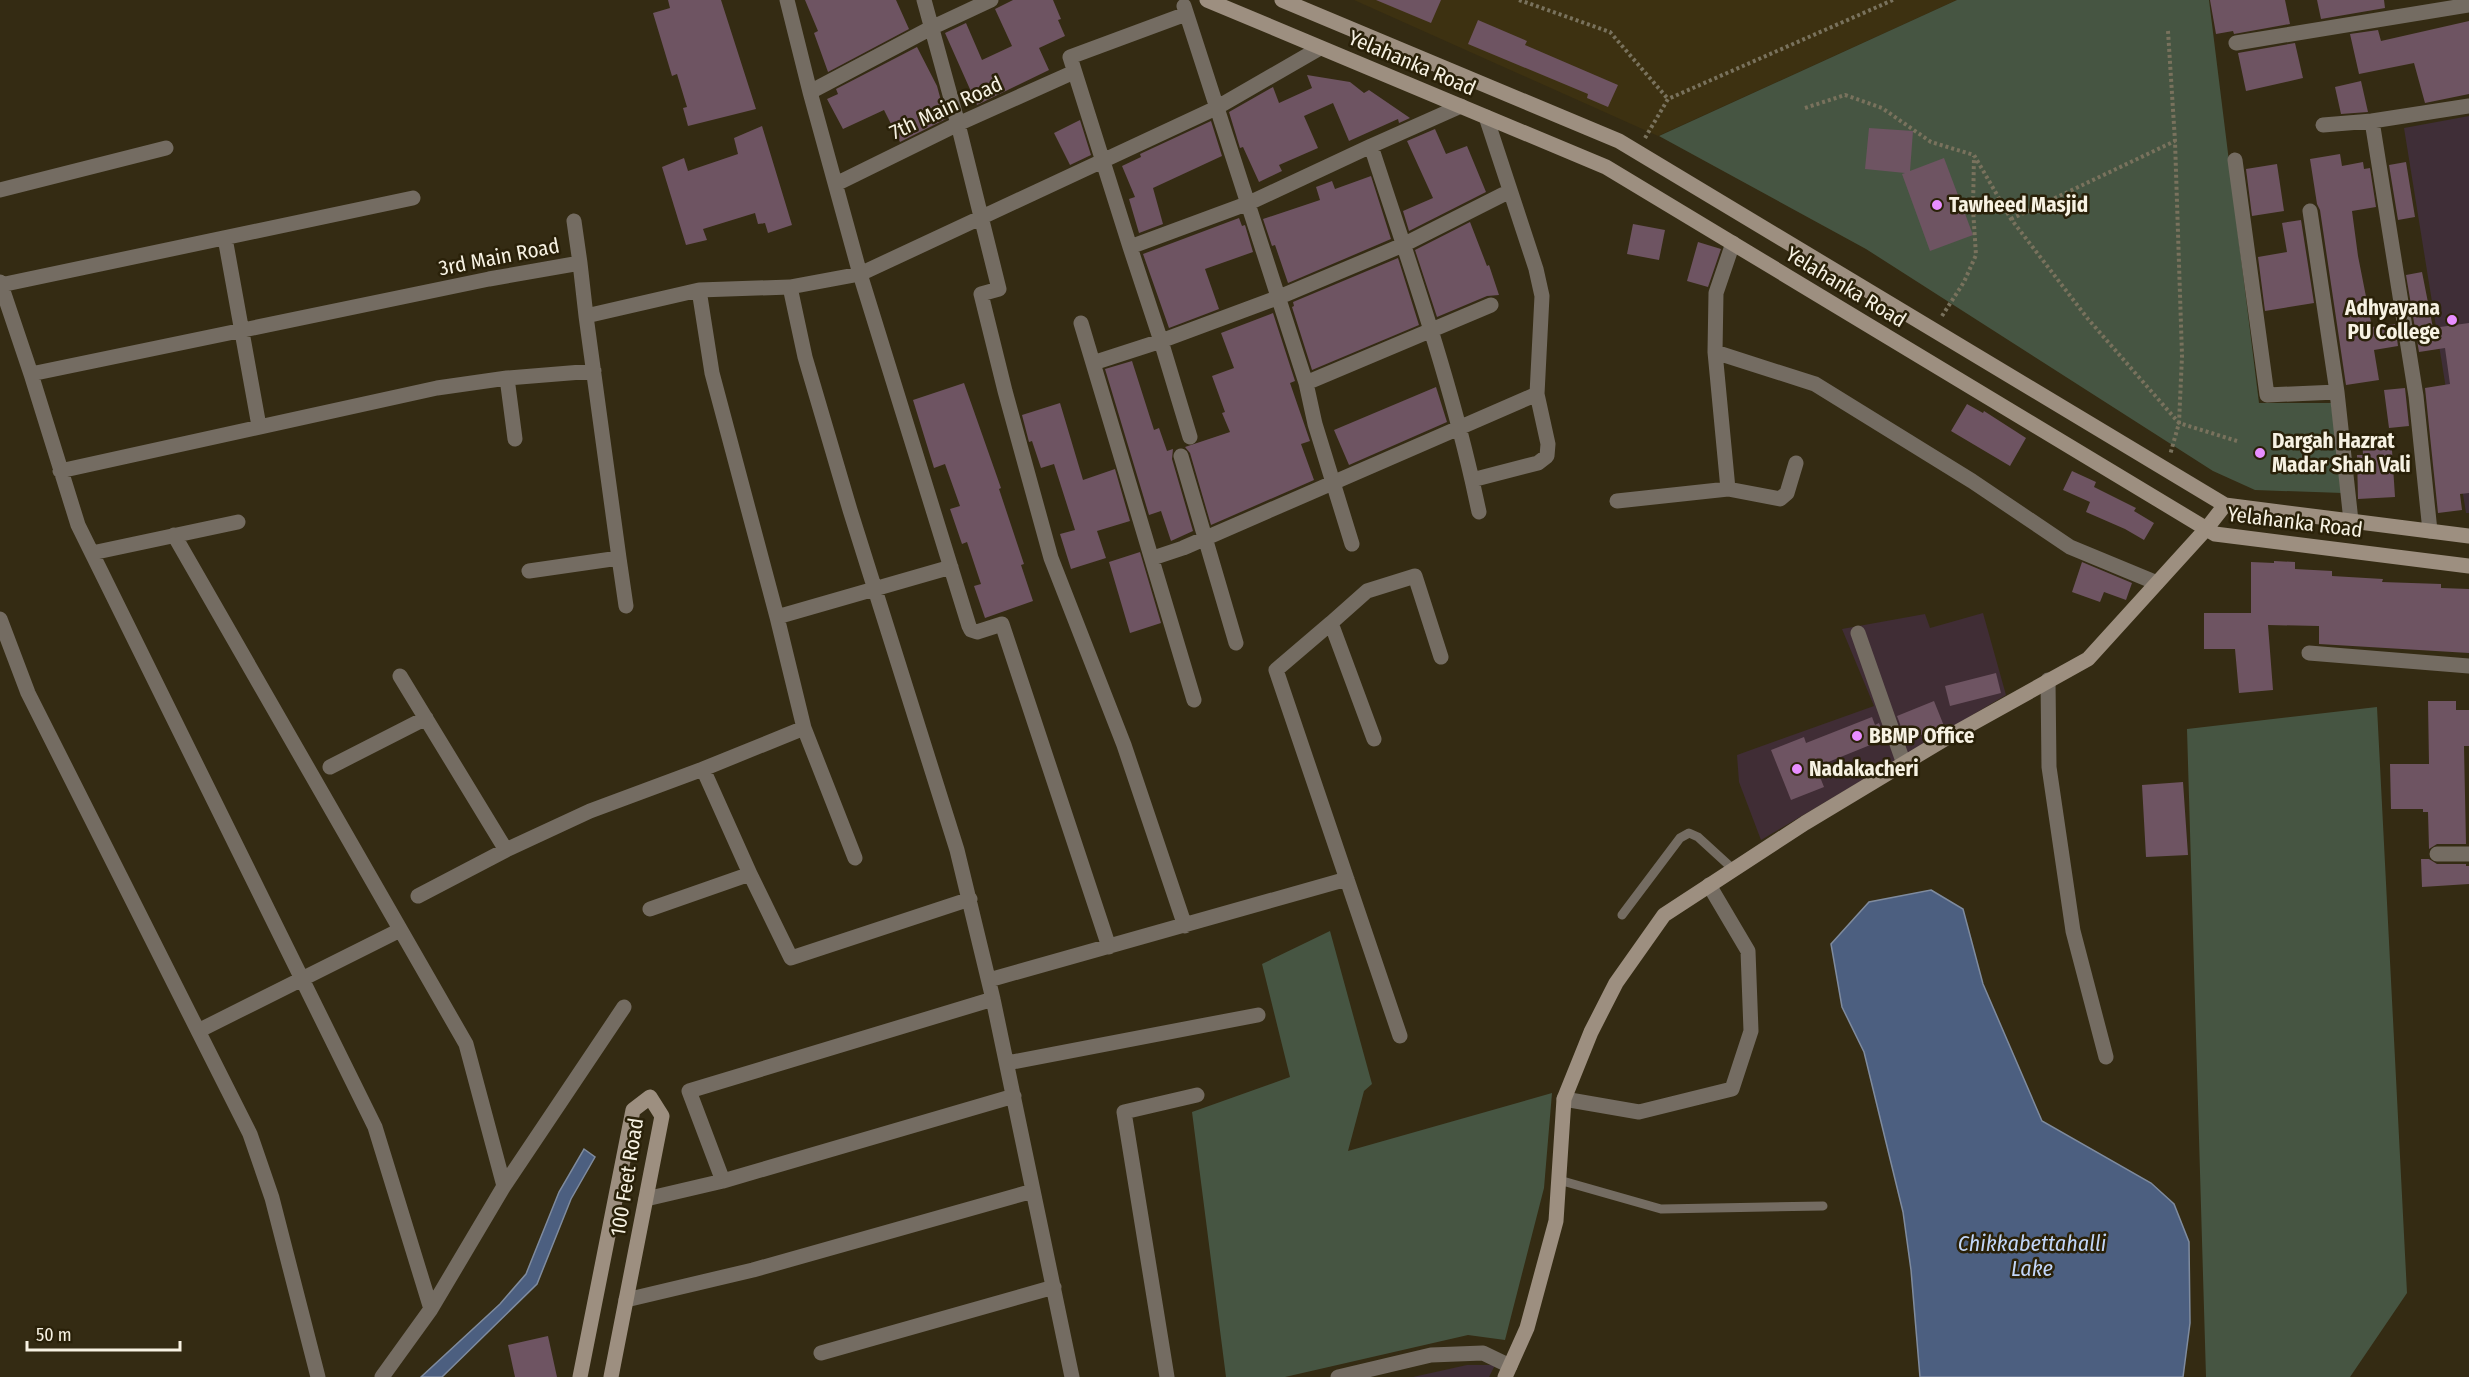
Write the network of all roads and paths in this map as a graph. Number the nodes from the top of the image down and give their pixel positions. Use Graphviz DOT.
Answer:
graph roads {
  1 [pos="787,0"];
  2 [pos="924,0"];
  3 [pos="992,0"];
  4 [pos="1207,0"];
  5 [pos="1282,0"];
  6 [pos="1519,0"];
  7 [pos="1893,0"];
  8 [pos="1184,5"];
  9 [pos="2469,5"];
  10 [pos="931,27"];
  11 [pos="2168,31"];
  12 [pos="2236,43"];
  13 [pos="1320,48"];
  14 [pos="1074,72"];
  15 [pos="810,92"];
  16 [pos="1668,99"];
  17 [pos="1461,106"];
  18 [pos="2469,106"];
  19 [pos="1216,108"];
  20 [pos="1805,108"];
  21 [pos="1485,117"];
  22 [pos="2372,121"];
  23 [pos="958,124"];
  24 [pos="2323,124"];
  25 [pos="2175,141"];
  26 [pos="1371,146"];
  27 [pos="166,148"];
  28 [pos="1637,152"];
  29 [pos="1974,155"];
  30 [pos="1102,160"];
  31 [pos="2235,160"];
  32 [pos="836,184"];
  33 [pos="0,190"];
  34 [pos="1510,191"];
  35 [pos="412,198"];
  36 [pos="1249,203"];
  37 [pos="2310,211"];
  38 [pos="982,217"];
  39 [pos="2011,219"];
  40 [pos="574,221"];
  41 [pos="225,238"];
  42 [pos="1733,243"];
  43 [pos="1403,245"];
  44 [pos="1130,247"];
  45 [pos="580,263"];
  46 [pos="860,274"];
  47 [pos="0,284"];
  48 [pos="790,287"];
  49 [pos="699,290"];
  50 [pos="1277,298"];
  51 [pos="1491,305"];
  52 [pos="586,316"];
  53 [pos="1081,323"];
  54 [pos="1933,330"];
  55 [pos="243,331"];
  56 [pos="1433,331"];
  57 [pos="1161,341"];
  58 [pos="1714,352"];
  59 [pos="1093,363"];
  60 [pos="594,371"];
  61 [pos="32,374"];
  62 [pos="507,378"];
  63 [pos="1306,383"];
  64 [pos="2337,393"];
  65 [pos="1537,394"];
  66 [pos="2179,423"];
  67 [pos="259,426"];
  68 [pos="1460,428"];
  69 [pos="1190,437"];
  70 [pos="515,439"];
  71 [pos="2237,441"];
  72 [pos="1181,456"];
  73 [pos="1796,463"];
  74 [pos="2166,470"];
  75 [pos="60,471"];
  76 [pos="1472,480"];
  77 [pos="1332,484"];
  78 [pos="1728,489"];
  79 [pos="1617,501"];
  80 [pos="2225,505"];
  81 [pos="1479,512"];
  82 [pos="2351,521"];
  83 [pos="238,522"];
  84 [pos="2207,528"];
  85 [pos="2430,531"];
  86 [pos="174,535"];
  87 [pos="2469,536"];
  88 [pos="1204,538"];
  89 [pos="1352,544"];
  90 [pos="92,553"];
  91 [pos="619,558"];
  92 [pos="1153,558"];
  93 [pos="2469,566"];
  94 [pos="951,567"];
  95 [pos="529,571"];
  96 [pos="2157,583"];
  97 [pos="876,590"];
  98 [pos="626,606"];
  99 [pos="777,617"];
  100 [pos="0,619"];
  101 [pos="1331,622"];
  102 [pos="1858,633"];
  103 [pos="1236,644"];
  104 [pos="2309,654"];
  105 [pos="1442,657"];
  106 [pos="2469,666"];
  107 [pos="400,676"];
  108 [pos="2048,680"];
  109 [pos="1194,700"];
  110 [pos="426,718"];
  111 [pos="804,728"];
  112 [pos="1374,739"];
  113 [pos="1904,764"];
  114 [pos="330,767"];
  115 [pos="703,769"];
  116 [pos="506,850"];
  117 [pos="2437,854"];
  118 [pos="2469,854"];
  119 [pos="855,858"];
  120 [pos="1733,869"];
  121 [pos="750,874"];
  122 [pos="1347,879"];
  123 [pos="1709,885"];
  124 [pos="418,896"];
  125 [pos="969,899"];
  126 [pos="650,909"];
  127 [pos="1622,915"];
  128 [pos="1185,926"];
  129 [pos="400,930"];
  130 [pos="1109,948"];
  131 [pos="302,979"];
  132 [pos="989,980"];
  133 [pos="993,999"];
  134 [pos="624,1007"];
  135 [pos="1258,1015"];
  136 [pos="198,1031"];
  137 [pos="1400,1036"];
  138 [pos="2106,1057"];
  139 [pos="1007,1063"];
  140 [pos="1197,1095"];
  141 [pos="1014,1096"];
  142 [pos="1563,1099"];
  143 [pos="1559,1180"];
  144 [pos="723,1181"];
  145 [pos="504,1186"];
  146 [pos="1033,1191"];
  147 [pos="646,1199"];
  148 [pos="1822,1206"];
  149 [pos="1054,1287"];
  150 [pos="626,1300"];
  151 [pos="431,1309"];
  152 [pos="821,1353"];
  153 [pos="1507,1371"];
  154 [pos="318,1377"];
  155 [pos="382,1377"];
  156 [pos="580,1377"];
  157 [pos="611,1377"];
  158 [pos="1072,1377"];
  159 [pos="1167,1377"];
  160 [pos="1338,1377"];
  1 -- 15 [label="street"];
  2 -- 10 [label="street"];
  3 -- 10 [label="street"];
  4 -- 13 [label="main road, Yelahanka Road"];
  5 -- 28 [label="main road, Yelahanka Road"];
  6 -- 16 [label="path"];
  7 -- 16 [label="path"];
  8 -- 14 [label="street"];
  8 -- 19 [label="street"];
  9 -- 12 [label="street"];
  10 -- 15 [label="street"];
  10 -- 23 [label="street"];
  11 -- 25 [label="path"];
  13 -- 17 [label="main road, Yelahanka Road"];
  13 -- 19 [label="street"];
  14 -- 23 [label="street, 7th Main Road"];
  14 -- 30 [label="street"];
  15 -- 32 [label="street"];
  16 -- 28 [label="path"];
  17 -- 21 [label="main road, Yelahanka Road"];
  17 -- 26 [label="street"];
  18 -- 22 [label="street"];
  19 -- 30 [label="street"];
  19 -- 36 [label="street"];
  20 -- 29 [label="path"];
  21 -- 34 [label="street"];
  21 -- 42 [label="main road, Yelahanka Road"];
  22 -- 24 [label="street"];
  22 -- 85 [label="street"];
  23 -- 32 [label="street, 7th Main Road"];
  23 -- 38 [label="street"];
  25 -- 39 [label="path"];
  25 -- 66 [label="path"];
  26 -- 36 [label="street"];
  26 -- 43 [label="street"];
  27 -- 33 [label="street"];
  28 -- 54 [label="main road, Yelahanka Road"];
  29 -- 39 [label="path"];
  29 -- 54 [label="path"];
  30 -- 38 [label="street"];
  30 -- 44 [label="street"];
  31 -- 64 [label="street"];
  32 -- 46 [label="street"];
  34 -- 43 [label="street"];
  34 -- 65 [label="street"];
  35 -- 41 [label="street"];
  36 -- 44 [label="street"];
  36 -- 50 [label="street"];
  37 -- 64 [label="street"];
  38 -- 46 [label="street"];
  38 -- 128 [label="street"];
  39 -- 66 [label="path"];
  40 -- 45 [label="street"];
  41 -- 47 [label="street"];
  41 -- 55 [label="street"];
  42 -- 58 [label="street"];
  42 -- 84 [label="main road, Yelahanka Road"];
  43 -- 50 [label="street"];
  43 -- 56 [label="street"];
  44 -- 57 [label="street"];
  45 -- 52 [label="street, 3rd Main Road"];
  45 -- 55 [label="street, 3rd Main Road"];
  46 -- 48 [label="street"];
  46 -- 94 [label="street"];
  47 -- 61 [label="street"];
  48 -- 49 [label="street"];
  48 -- 97 [label="street"];
  49 -- 52 [label="street"];
  49 -- 99 [label="street"];
  50 -- 57 [label="street"];
  50 -- 63 [label="street"];
  51 -- 56 [label="street"];
  52 -- 60 [label="street, 3rd Main Road"];
  53 -- 59 [label="street"];
  54 -- 74 [label="main road, Yelahanka Road"];
  55 -- 61 [label="street, 3rd Main Road"];
  55 -- 67 [label="street"];
  56 -- 63 [label="street"];
  56 -- 68 [label="street"];
  57 -- 59 [label="street"];
  57 -- 69 [label="street"];
  58 -- 78 [label="street"];
  58 -- 96 [label="street"];
  59 -- 92 [label="street"];
  60 -- 62 [label="street"];
  60 -- 91 [label="street, 3rd Main Road"];
  61 -- 75 [label="street"];
  62 -- 67 [label="street"];
  62 -- 70 [label="street"];
  63 -- 77 [label="street"];
  64 -- 82 [label="street"];
  65 -- 68 [label="street"];
  65 -- 76 [label="street"];
  66 -- 71 [label="path"];
  66 -- 74 [label="path"];
  67 -- 75 [label="street"];
  68 -- 76 [label="street"];
  68 -- 77 [label="street"];
  72 -- 88 [label="street"];
  73 -- 78 [label="street"];
  74 -- 80 [label="main road, Yelahanka Road"];
  75 -- 90 [label="street"];
  76 -- 81 [label="street"];
  77 -- 88 [label="street"];
  77 -- 89 [label="street"];
  78 -- 79 [label="street"];
  80 -- 82 [label="main road, Yelahanka Road"];
  80 -- 84 [label="main road"];
  82 -- 85 [label="main road, Yelahanka Road"];
  83 -- 86 [label="street"];
  84 -- 93 [label="main road, Yelahanka Road"];
  84 -- 96 [label="main road"];
  85 -- 87 [label="main road, Yelahanka Road"];
  86 -- 90 [label="street"];
  86 -- 129 [label="street"];
  88 -- 92 [label="street"];
  88 -- 103 [label="street"];
  90 -- 131 [label="street"];
  91 -- 95 [label="street"];
  91 -- 98 [label="street, 3rd Main Road"];
  92 -- 109 [label="street"];
  94 -- 97 [label="street"];
  94 -- 130 [label="street"];
  96 -- 108 [label="main road"];
  97 -- 99 [label="street"];
  97 -- 125 [label="street"];
  99 -- 111 [label="street"];
  100 -- 136 [label="street"];
  101 -- 105 [label="street"];
  101 -- 112 [label="street"];
  101 -- 122 [label="street"];
  102 -- 113 [label="street"];
  104 -- 106 [label="street"];
  107 -- 110 [label="street"];
  108 -- 113 [label="main road"];
  108 -- 138 [label="street"];
  110 -- 114 [label="street"];
  110 -- 116 [label="street"];
  111 -- 115 [label="street"];
  111 -- 119 [label="street"];
  113 -- 120 [label="main road"];
  115 -- 116 [label="street"];
  115 -- 121 [label="street"];
  116 -- 124 [label="street"];
  117 -- 118 [label="street"];
  120 -- 123 [label="main road"];
  120 -- 127 [label="lane"];
  121 -- 125 [label="street"];
  121 -- 126 [label="street"];
  122 -- 128 [label="street"];
  122 -- 137 [label="street"];
  123 -- 142 [label="main road"];
  123 -- 142 [label="street"];
  125 -- 132 [label="street"];
  128 -- 130 [label="street"];
  129 -- 131 [label="street"];
  129 -- 145 [label="street"];
  130 -- 132 [label="street"];
  131 -- 136 [label="street"];
  131 -- 151 [label="street"];
  132 -- 133 [label="street"];
  133 -- 139 [label="street"];
  133 -- 144 [label="street"];
  134 -- 145 [label="street"];
  135 -- 139 [label="street"];
  136 -- 154 [label="street"];
  139 -- 141 [label="street"];
  140 -- 159 [label="street"];
  141 -- 144 [label="street"];
  141 -- 146 [label="street"];
  142 -- 143 [label="main road"];
  143 -- 148 [label="lane"];
  143 -- 153 [label="main road"];
  144 -- 147 [label="street"];
  145 -- 151 [label="street"];
  146 -- 149 [label="street"];
  146 -- 150 [label="street"];
  147 -- 150 [label="main road, 100 Feet Road"];
  147 -- 156 [label="main road, 100 Feet Road"];
  149 -- 152 [label="street"];
  149 -- 158 [label="street"];
  150 -- 157 [label="main road, 100 Feet Road"];
  151 -- 155 [label="street"];
  153 -- 160 [label="street"];
}
